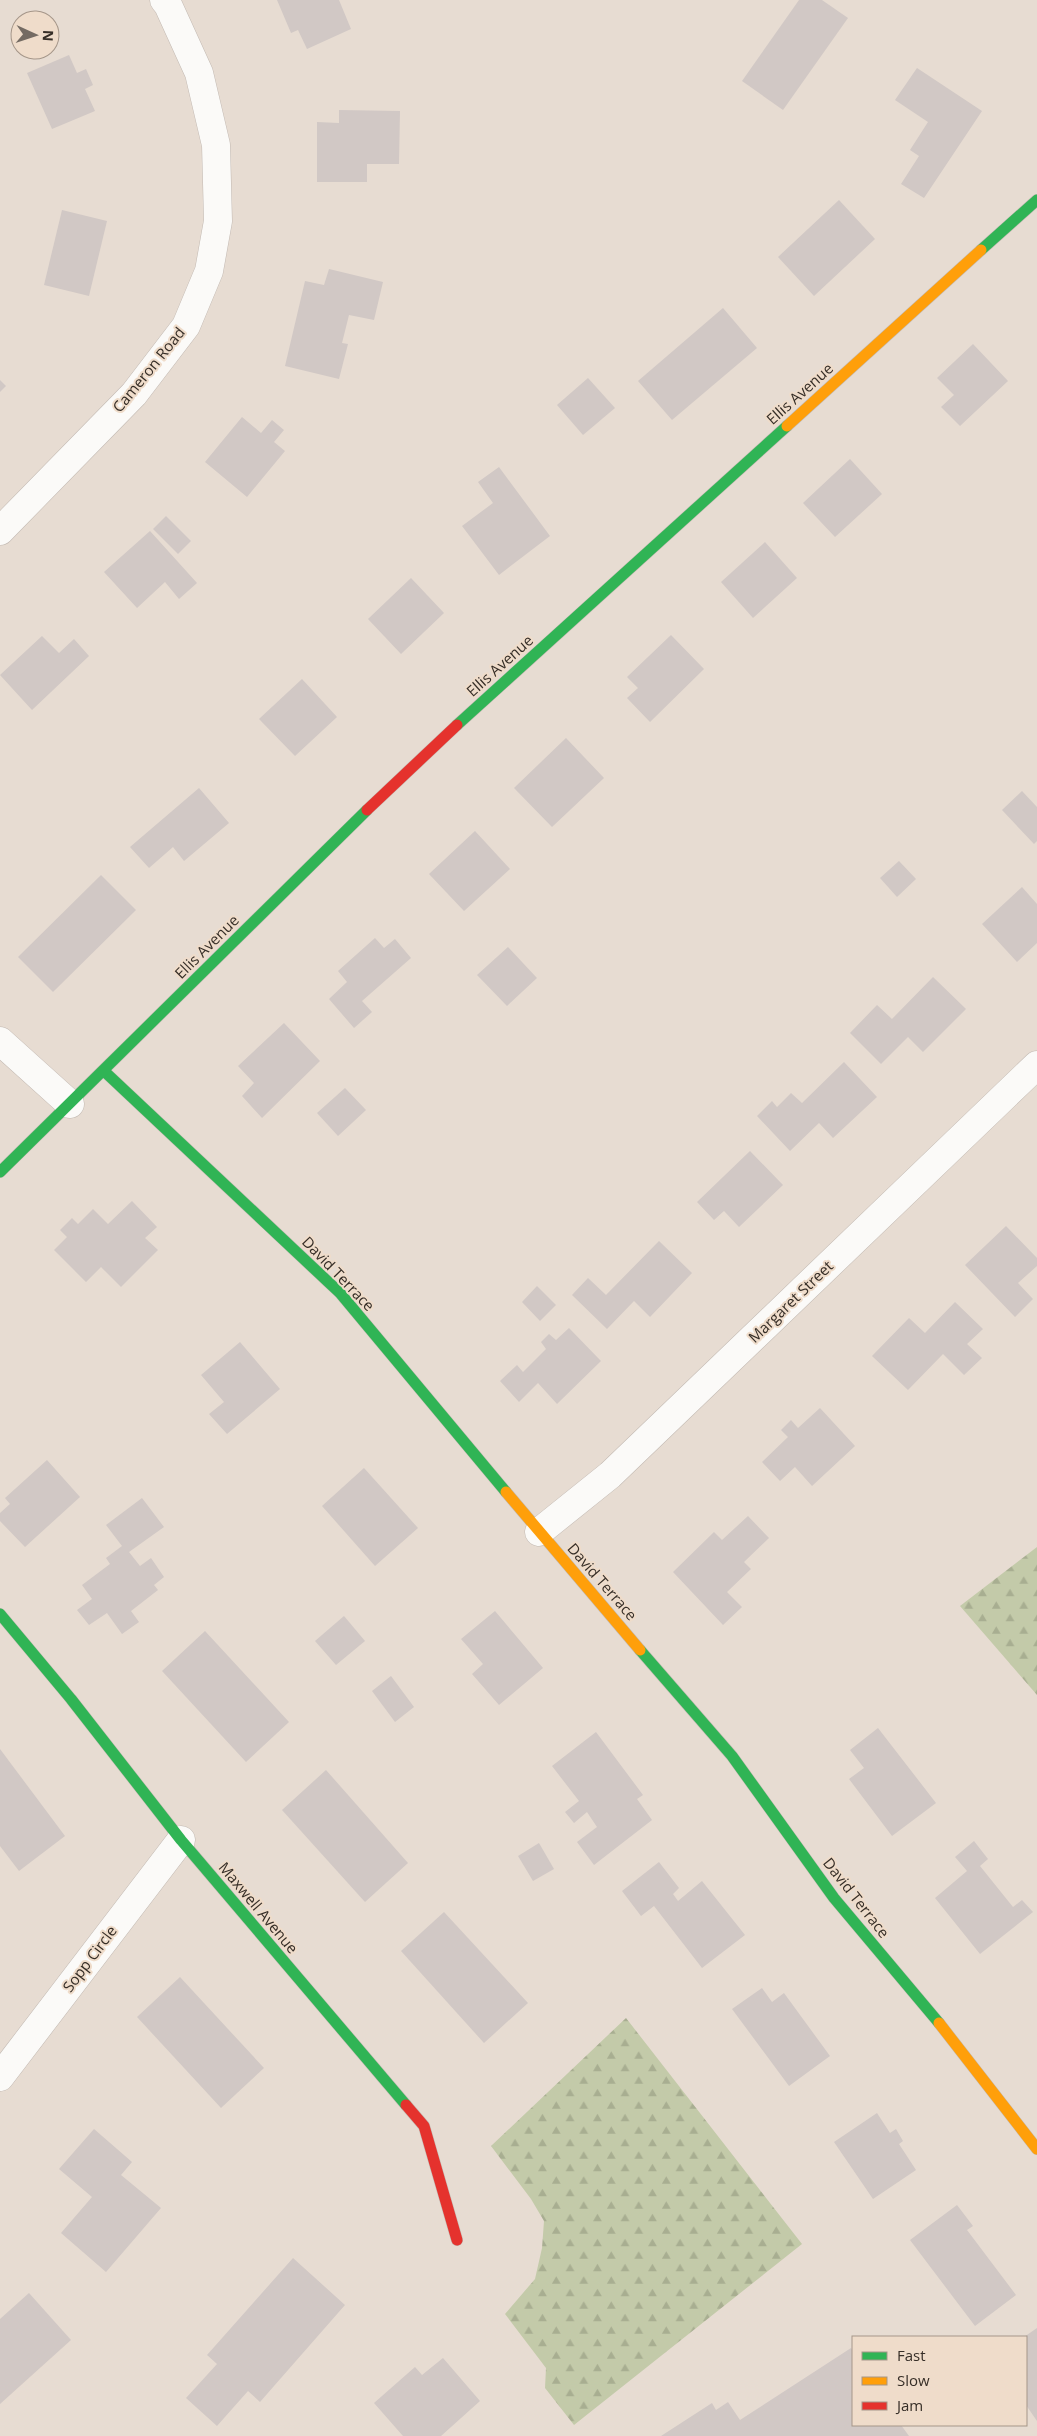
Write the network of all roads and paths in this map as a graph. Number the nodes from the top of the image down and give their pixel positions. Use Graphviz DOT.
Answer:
graph roads {
  1 [pos="164,0"];
  2 [pos="1037,200"];
  3 [pos="0,531"];
  4 [pos="0,1041"];
  5 [pos="1037,1065"];
  6 [pos="104,1071"];
  7 [pos="70,1104"];
  8 [pos="0,1172"];
  9 [pos="539,1532"];
  10 [pos="0,1614"];
  11 [pos="181,1840"];
  12 [pos="0,2077"];
  13 [pos="1037,2149"];
  14 [pos="457,2240"];
  1 -- 3 [label="street, Cameron Road"];
  2 -- 6 [label="street, Ellis Avenue"];
  4 -- 7 [label="street"];
  5 -- 9 [label="street, Margaret Street"];
  6 -- 7 [label="street, Ellis Avenue"];
  6 -- 9 [label="street, David Terrace"];
  7 -- 8 [label="street, Ellis Avenue"];
  9 -- 13 [label="street, David Terrace"];
  10 -- 11 [label="street, Maxwell Avenue"];
  11 -- 12 [label="street, Sopp Circle"];
  11 -- 14 [label="street, Maxwell Avenue"];
}
